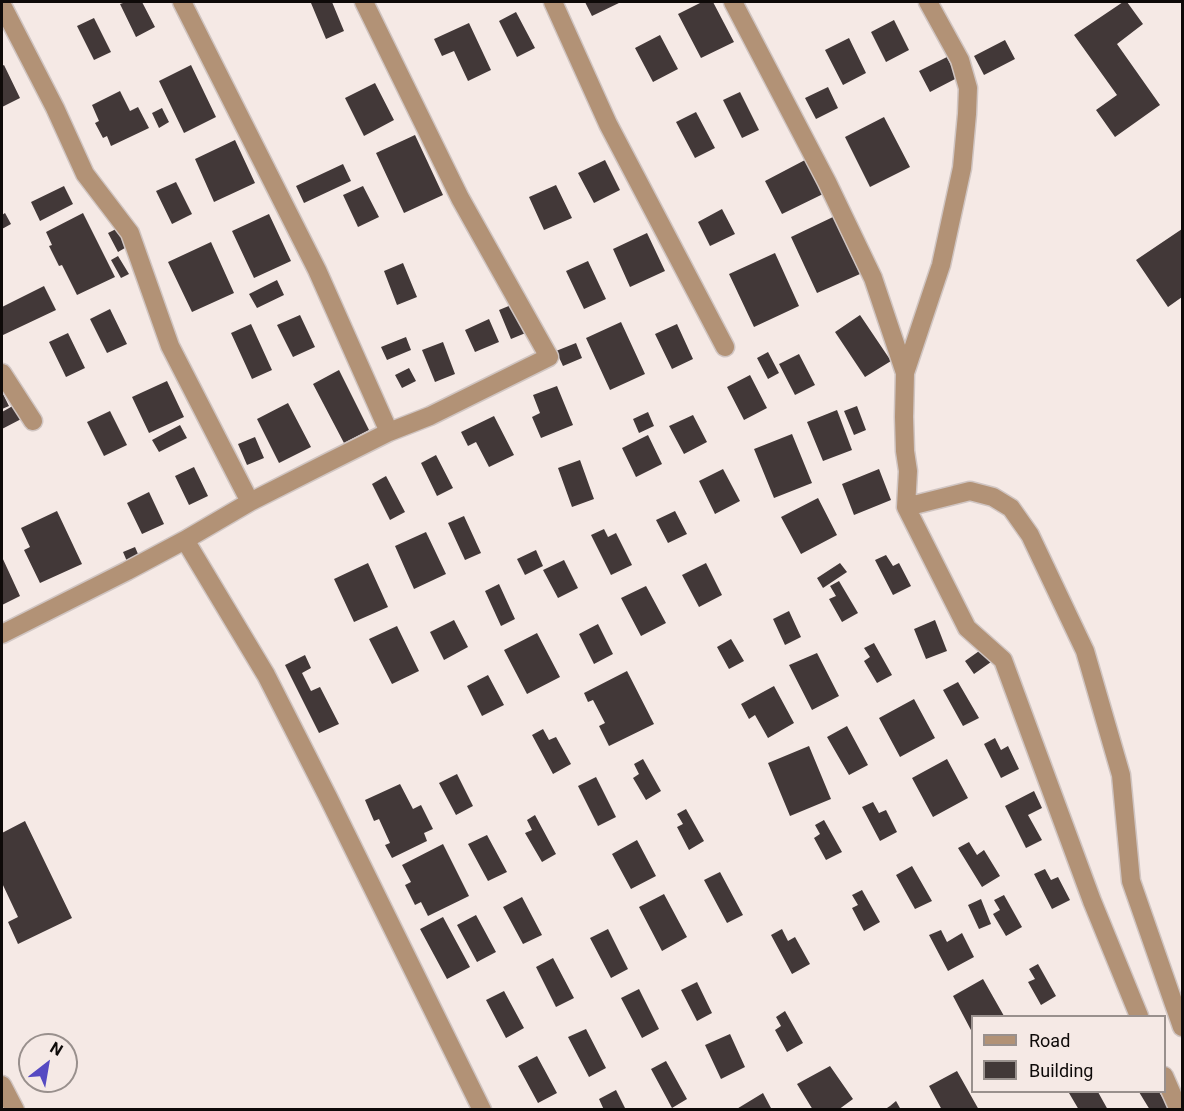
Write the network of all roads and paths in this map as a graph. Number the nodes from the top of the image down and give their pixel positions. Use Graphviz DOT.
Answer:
graph roads {
  1 [pos="182,2"];
  2 [pos="364,2"];
  3 [pos="553,2"];
  4 [pos="733,2"];
  5 [pos="928,2"];
  6 [pos="2,5"];
  7 [pos="725,346"];
  8 [pos="2,373"];
  9 [pos="905,373"];
  10 [pos="33,421"];
  11 [pos="389,432"];
  12 [pos="250,502"];
  13 [pos="906,507"];
  14 [pos="185,540"];
  15 [pos="2,633"];
  16 [pos="1138,1015"];
  17 [pos="1182,1027"];
  18 [pos="1166,1081"];
  19 [pos="2,1085"];
  20 [pos="15,1110"];
  21 [pos="482,1110"];
  22 [pos="1179,1110"];
  1 -- 11 [label="street"];
  2 -- 11 [label="street"];
  3 -- 7 [label="street"];
  4 -- 9 [label="street"];
  5 -- 9 [label="street"];
  6 -- 12 [label="street"];
  8 -- 10 [label="street"];
  9 -- 13 [label="street"];
  11 -- 12 [label="street"];
  12 -- 14 [label="street"];
  13 -- 16 [label="street"];
  13 -- 17 [label="street"];
  14 -- 15 [label="street"];
  14 -- 21 [label="street"];
  18 -- 22 [label="street"];
  19 -- 20 [label="street"];
}
